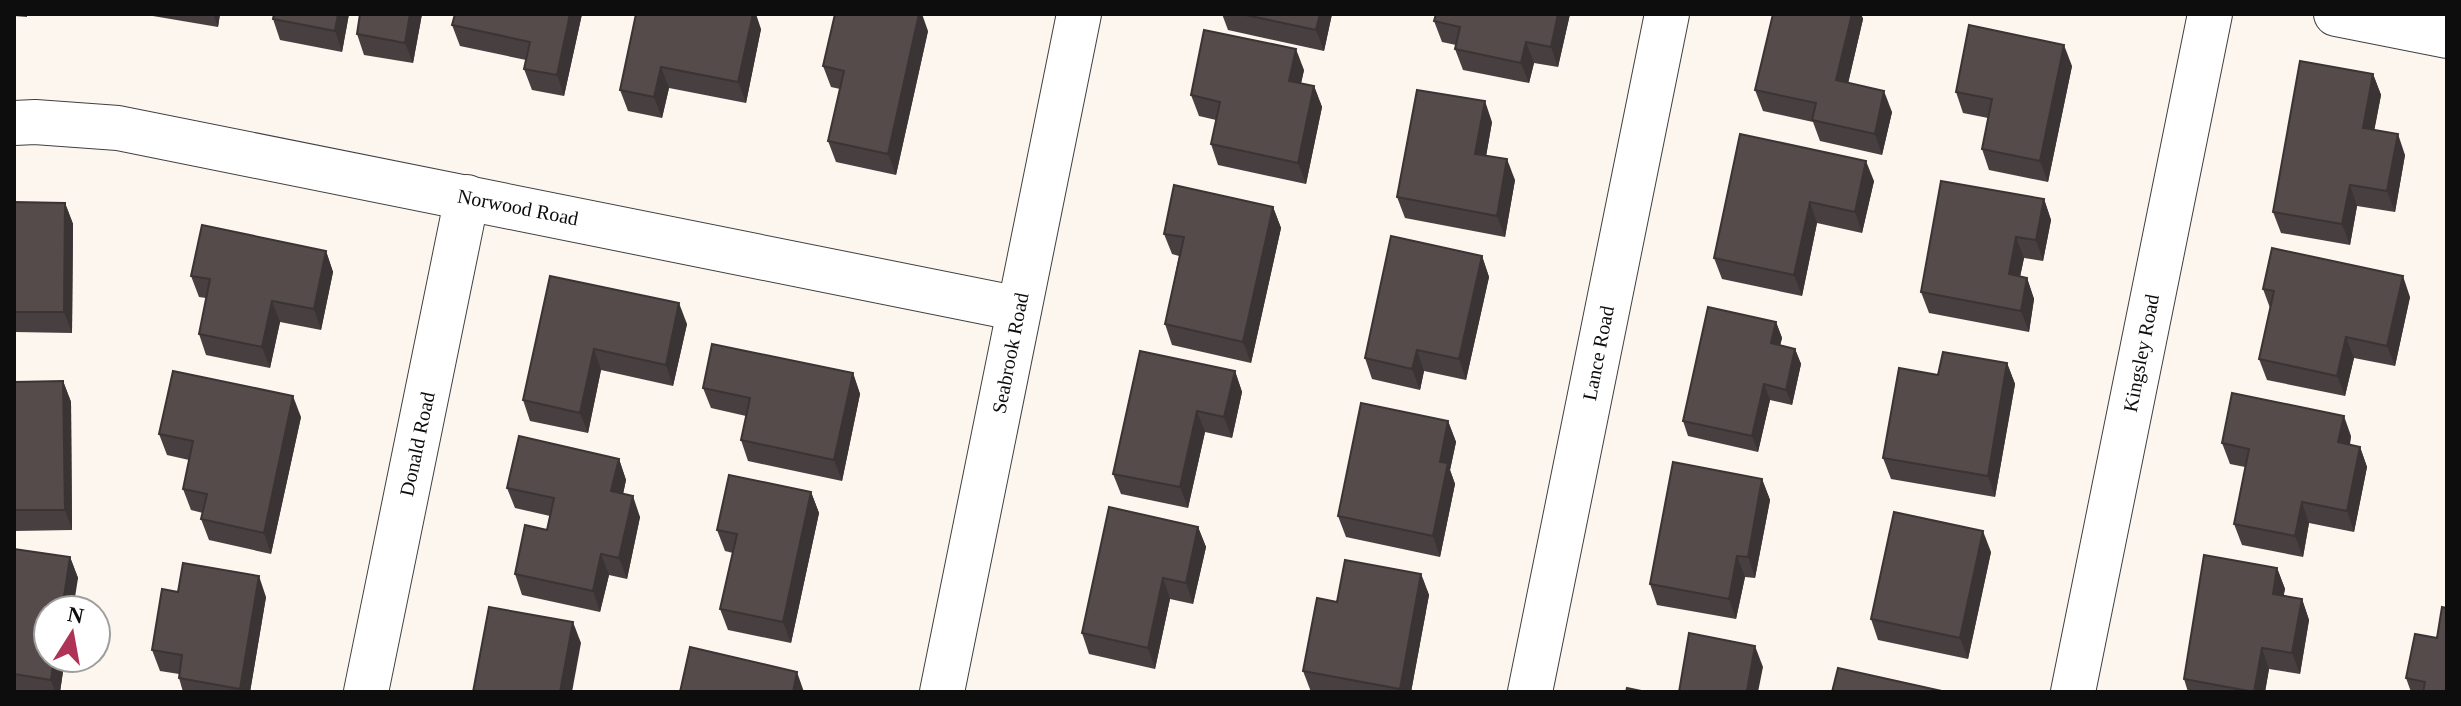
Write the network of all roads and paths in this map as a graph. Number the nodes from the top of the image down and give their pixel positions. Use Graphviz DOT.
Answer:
graph roads {
  1 [pos="1079,14"];
  2 [pos="1667,14"];
  3 [pos="2210,14"];
  4 [pos="2336,14"];
  5 [pos="2447,36"];
  6 [pos="14,123"];
  7 [pos="467,197"];
  8 [pos="1019,309"];
  9 [pos="366,692"];
  10 [pos="942,692"];
  11 [pos="1530,692"];
  12 [pos="2073,692"];
  1 -- 8 [label="street, Seabrook Road"];
  2 -- 11 [label="street, Lance Road"];
  3 -- 12 [label="street, Kingsley Road"];
  4 -- 5 [label="street"];
  6 -- 7 [label="street, Norwood Road"];
  7 -- 8 [label="street, Norwood Road"];
  7 -- 9 [label="street, Donald Road"];
  8 -- 10 [label="street, Seabrook Road"];
}
